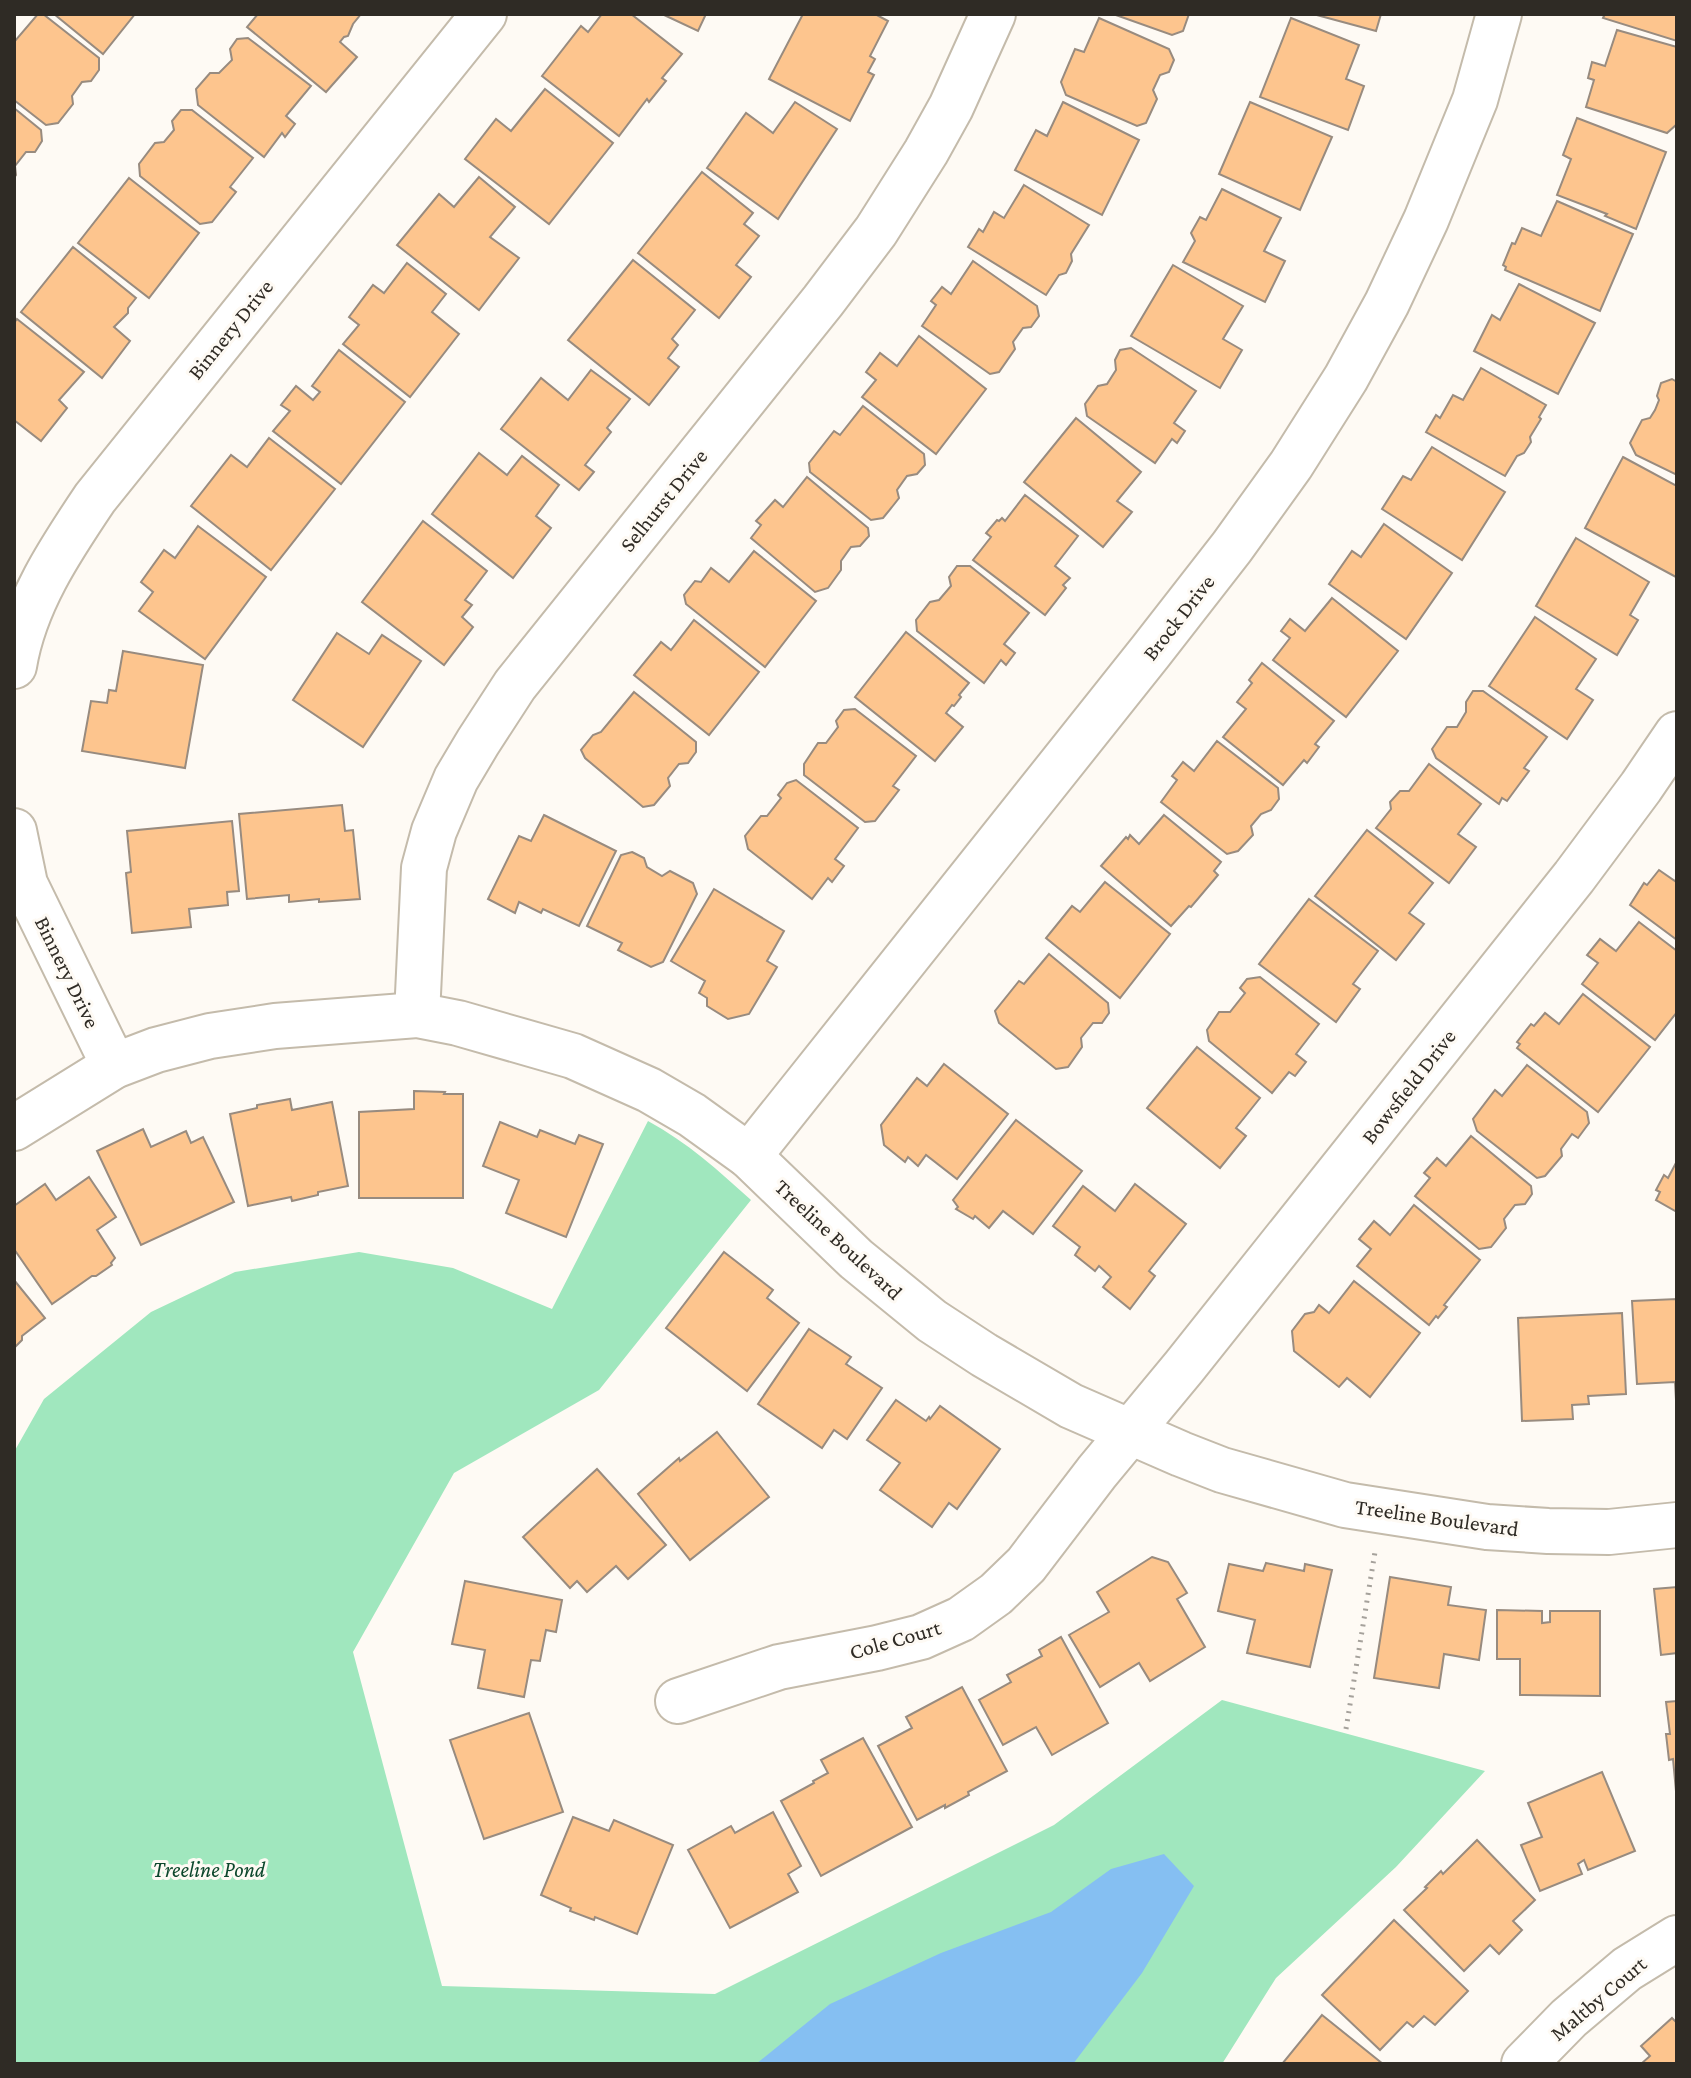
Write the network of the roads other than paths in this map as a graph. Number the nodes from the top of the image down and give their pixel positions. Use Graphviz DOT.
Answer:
graph roads {
  1 [pos="484,14"];
  2 [pos="993,14"];
  3 [pos="1499,14"];
  4 [pos="14,666"];
  5 [pos="1677,734"];
  6 [pos="14,831"];
  7 [pos="417,1015"];
  8 [pos="114,1066"];
  9 [pos="14,1128"];
  10 [pos="749,1156"];
  11 [pos="1130,1432"];
  12 [pos="1677,1525"];
  13 [pos="678,1701"];
  14 [pos="1677,1938"];
  15 [pos="1524,2064"];
  1 -- 4 [label="street, Binnery Drive"];
  2 -- 7 [label="street, Selhurst Drive"];
  3 -- 10 [label="street, Brock Drive"];
  5 -- 11 [label="street, Bowsfield Drive"];
  6 -- 8 [label="street, Binnery Drive"];
  7 -- 8 [label="street, Treeline Boulevard"];
  7 -- 10 [label="street, Treeline Boulevard"];
  8 -- 9 [label="street, Treeline Boulevard"];
  10 -- 11 [label="street, Treeline Boulevard"];
  11 -- 12 [label="street, Treeline Boulevard"];
  11 -- 13 [label="street, Cole Court"];
  14 -- 15 [label="street, Maltby Court"];
}
